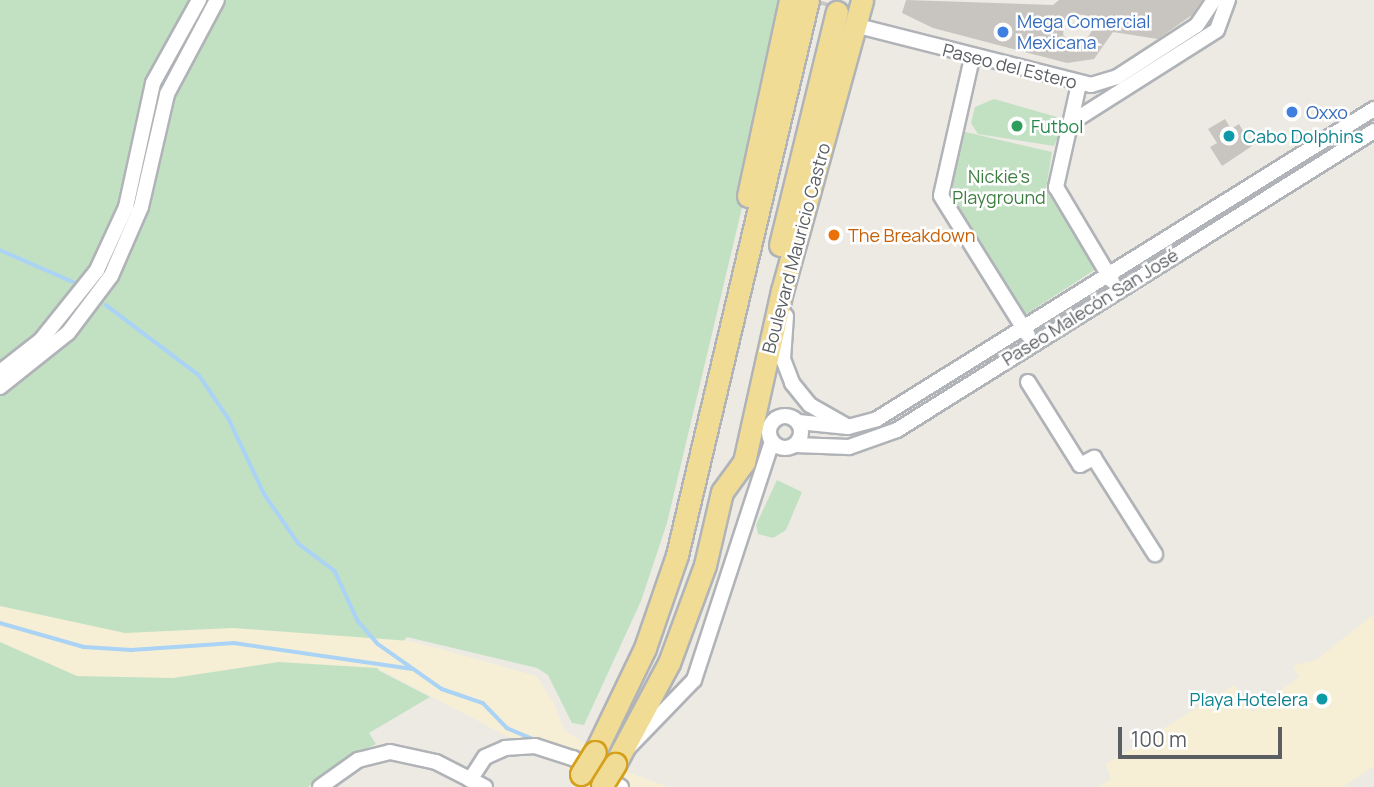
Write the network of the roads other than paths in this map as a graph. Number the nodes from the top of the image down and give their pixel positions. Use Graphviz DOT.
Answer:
graph roads {
  1 [pos="199,0"];
  2 [pos="217,0"];
  3 [pos="790,0"];
  4 [pos="862,0"];
  5 [pos="869,0"];
  6 [pos="1214,0"];
  7 [pos="1228,0"];
  8 [pos="821,5"];
  9 [pos="862,27"];
  10 [pos="972,58"];
  11 [pos="1135,66"];
  12 [pos="1144,79"];
  13 [pos="1079,84"];
  14 [pos="1374,109"];
  15 [pos="1069,124"];
  16 [pos="1374,131"];
  17 [pos="1274,171"];
  18 [pos="1284,187"];
  19 [pos="811,220"];
  20 [pos="1108,275"];
  21 [pos="741,281"];
  22 [pos="1117,288"];
  23 [pos="782,291"];
  24 [pos="1023,329"];
  25 [pos="1033,343"];
  26 [pos="0,372"];
  27 [pos="1028,382"];
  28 [pos="0,387"];
  29 [pos="798,422"];
  30 [pos="848,427"];
  31 [pos="772,442"];
  32 [pos="795,445"];
  33 [pos="695,476"];
  34 [pos="722,492"];
  35 [pos="1155,554"];
  36 [pos="620,757"];
  37 [pos="470,780"];
  38 [pos="577,780"];
  39 [pos="608,786"];
  40 [pos="320,787"];
  41 [pos="485,787"];
  1 -- 26 [label="street"];
  2 -- 28 [label="street"];
  3 -- 21 [label="highway"];
  4 -- 23 [label="highway, Boulevard Mauricio Castro"];
  5 -- 9 [label="street"];
  6 -- 11 [label="street, Paseo del Estero"];
  7 -- 12 [label="street, Paseo del Estero"];
  8 -- 21 [label="highway, Boulevard Mauricio Castro"];
  8 -- 33 [label="highway, Boulevard Mauricio Castro"];
  8 -- 34 [label="highway, Boulevard Mauricio Castro"];
  9 -- 10 [label="street, Paseo del Estero"];
  9 -- 19 [label="street"];
  10 -- 13 [label="street, Paseo del Estero"];
  10 -- 24 [label="street"];
  11 -- 12 [label="street"];
  11 -- 13 [label="street, Paseo del Estero"];
  12 -- 15 [label="street, Paseo del Estero"];
  13 -- 15 [label="street"];
  14 -- 17 [label="street, Paseo Malecón San José"];
  15 -- 20 [label="street"];
  16 -- 18 [label="street, Paseo Malecón San José"];
  17 -- 18 [label="street"];
  17 -- 20 [label="street, Paseo Malecón San José"];
  18 -- 22 [label="street, Paseo Malecón San José"];
  19 -- 23 [label="highway"];
  19 -- 30 [label="street"];
  20 -- 22 [label="street"];
  20 -- 24 [label="street, Paseo Malecón San José"];
  21 -- 33 [label="highway, Boulevard Mauricio Castro"];
  22 -- 25 [label="street, Paseo Malecón San José"];
  23 -- 34 [label="highway, Boulevard Mauricio Castro"];
  24 -- 25 [label="street"];
  24 -- 30 [label="street, Paseo Malecón San José"];
  25 -- 32 [label="street, Paseo Malecón San José"];
  27 -- 35 [label="street"];
  29 -- 30 [label="street, Paseo Malecón San José"];
  29 -- 31 [label="street"];
  29 -- 32 [label="street"];
  31 -- 32 [label="street"];
  31 -- 36 [label="street"];
  33 -- 38 [label="highway, Boulevard Mauricio Castro, bridge"];
  34 -- 36 [label="highway, Boulevard Mauricio Castro"];
  36 -- 39 [label="highway, Boulevard Mauricio Castro, bridge"];
  37 -- 39 [label="street"];
  37 -- 40 [label="street"];
  37 -- 41 [label="street"];
}
